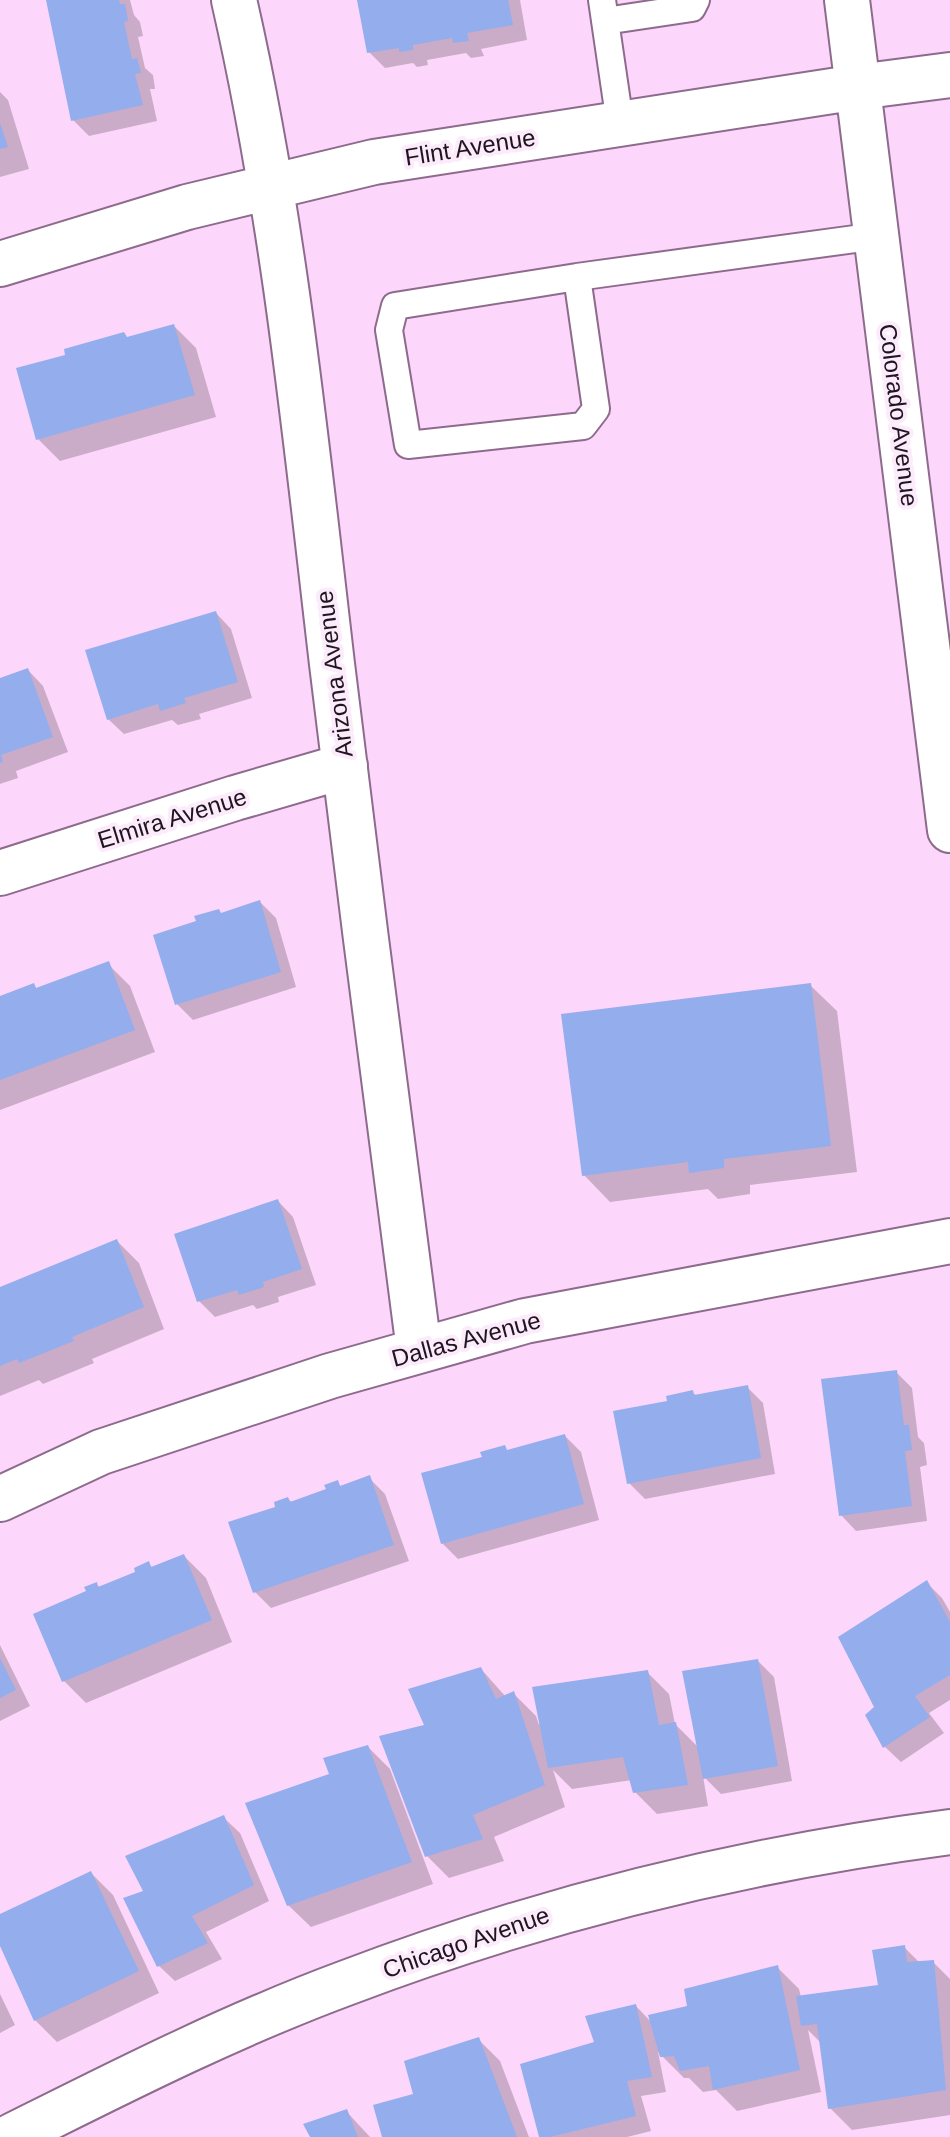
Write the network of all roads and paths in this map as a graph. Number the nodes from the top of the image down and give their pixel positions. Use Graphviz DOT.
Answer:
graph roads {
  1 [pos="234,0"];
  2 [pos="696,0"];
  3 [pos="847,0"];
  4 [pos="604,10"];
  5 [pos="950,75"];
  6 [pos="858,87"];
  7 [pos="620,123"];
  8 [pos="269,186"];
  9 [pos="877,236"];
  10 [pos="0,264"];
  11 [pos="577,277"];
  12 [pos="345,766"];
  13 [pos="950,830"];
  14 [pos="0,873"];
  15 [pos="950,1241"];
  16 [pos="419,1350"];
  17 [pos="0,1499"];
  18 [pos="950,1832"];
  19 [pos="10,2137"];
  1 -- 8 [label="street, Arizona Avenue"];
  2 -- 4 [label="lane"];
  3 -- 6 [label="street, Colorado Avenue"];
  4 -- 7 [label="lane"];
  5 -- 6 [label="street, Flint Avenue"];
  6 -- 7 [label="street, Flint Avenue"];
  6 -- 9 [label="street, Colorado Avenue"];
  7 -- 8 [label="street, Flint Avenue"];
  8 -- 10 [label="street, Flint Avenue"];
  8 -- 12 [label="street, Arizona Avenue"];
  9 -- 11 [label="lane"];
  9 -- 13 [label="street, Colorado Avenue"];
  11 -- 11 [label="lane"];
  12 -- 14 [label="street, Elmira Avenue"];
  12 -- 16 [label="street, Arizona Avenue"];
  15 -- 16 [label="street, Dallas Avenue"];
  16 -- 17 [label="street, Dallas Avenue"];
  18 -- 19 [label="street, Chicago Avenue"];
}
